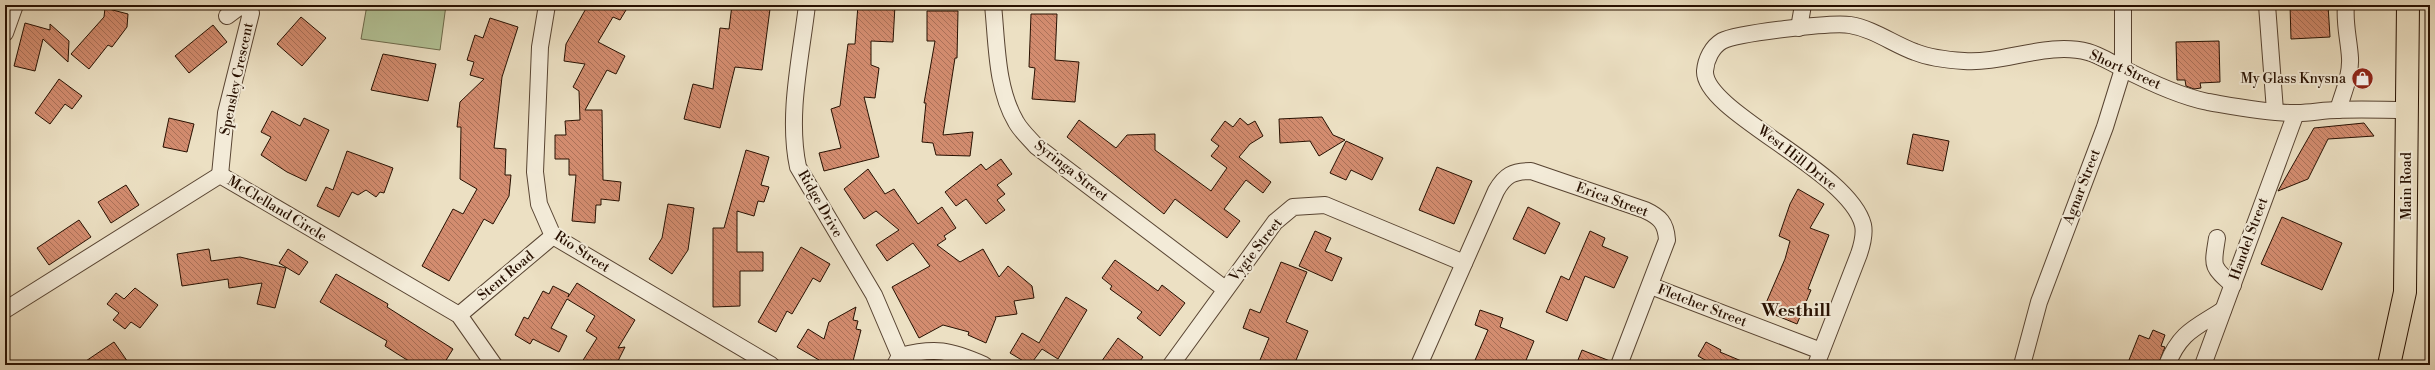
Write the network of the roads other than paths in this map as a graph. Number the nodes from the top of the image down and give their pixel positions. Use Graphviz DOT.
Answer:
graph roads {
  1 [pos="15,5"];
  2 [pos="547,5"];
  3 [pos="807,5"];
  4 [pos="993,5"];
  5 [pos="1803,5"];
  6 [pos="2123,5"];
  7 [pos="2267,5"];
  8 [pos="2346,5"];
  9 [pos="2408,5"];
  10 [pos="227,16"];
  11 [pos="1799,28"];
  12 [pos="5,32"];
  13 [pos="2123,69"];
  14 [pos="2338,110"];
  15 [pos="2408,110"];
  16 [pos="2275,111"];
  17 [pos="2296,113"];
  18 [pos="220,175"];
  19 [pos="553,236"];
  20 [pos="2217,238"];
  21 [pos="1464,263"];
  22 [pos="2233,285"];
  23 [pos="1651,286"];
  24 [pos="1225,289"];
  25 [pos="5,310"];
  26 [pos="2223,310"];
  27 [pos="459,316"];
  28 [pos="1818,358"];
  29 [pos="897,361"];
  30 [pos="494,365"];
  31 [pos="771,365"];
  32 [pos="984,365"];
  33 [pos="1170,365"];
  34 [pos="1419,365"];
  35 [pos="1619,365"];
  36 [pos="2022,365"];
  37 [pos="2167,365"];
  38 [pos="2203,365"];
  39 [pos="2389,365"];
  1 -- 12 [label="street"];
  2 -- 19 [label="street, Rio Street"];
  3 -- 29 [label="street, Ridge Drive"];
  4 -- 24 [label="street, Syringa Street"];
  5 -- 11 [label="street"];
  6 -- 13 [label="street, Agnar Street"];
  7 -- 16 [label="street"];
  8 -- 14 [label="street"];
  9 -- 15 [label="highway, Main Road"];
  10 -- 18 [label="street, Spensley Crescent"];
  11 -- 13 [label="street, Short Street"];
  11 -- 28 [label="street, West Hill Drive"];
  13 -- 16 [label="street, Short Street"];
  13 -- 36 [label="street, Agnar Street"];
  14 -- 15 [label="street, Short Street"];
  14 -- 17 [label="street, Short Street"];
  15 -- 39 [label="highway, Main Road"];
  16 -- 17 [label="street, Short Street"];
  17 -- 22 [label="street, Handel Street"];
  18 -- 25 [label="street, McClelland Circle"];
  18 -- 27 [label="street, McClelland Circle"];
  19 -- 27 [label="street, Stent Road"];
  19 -- 31 [label="street, Rio Street"];
  20 -- 22 [label="street"];
  21 -- 23 [label="street, Erica Street"];
  21 -- 24 [label="street, Vygie Street"];
  21 -- 34 [label="street"];
  22 -- 26 [label="street, Handel Street"];
  23 -- 28 [label="street, Fletcher Street"];
  23 -- 35 [label="street, Erica Street"];
  24 -- 33 [label="street, Vygie Street"];
  26 -- 37 [label="street"];
  26 -- 38 [label="street, Handel Street"];
  27 -- 30 [label="street, McClelland Circle"];
  29 -- 32 [label="street"];
}
